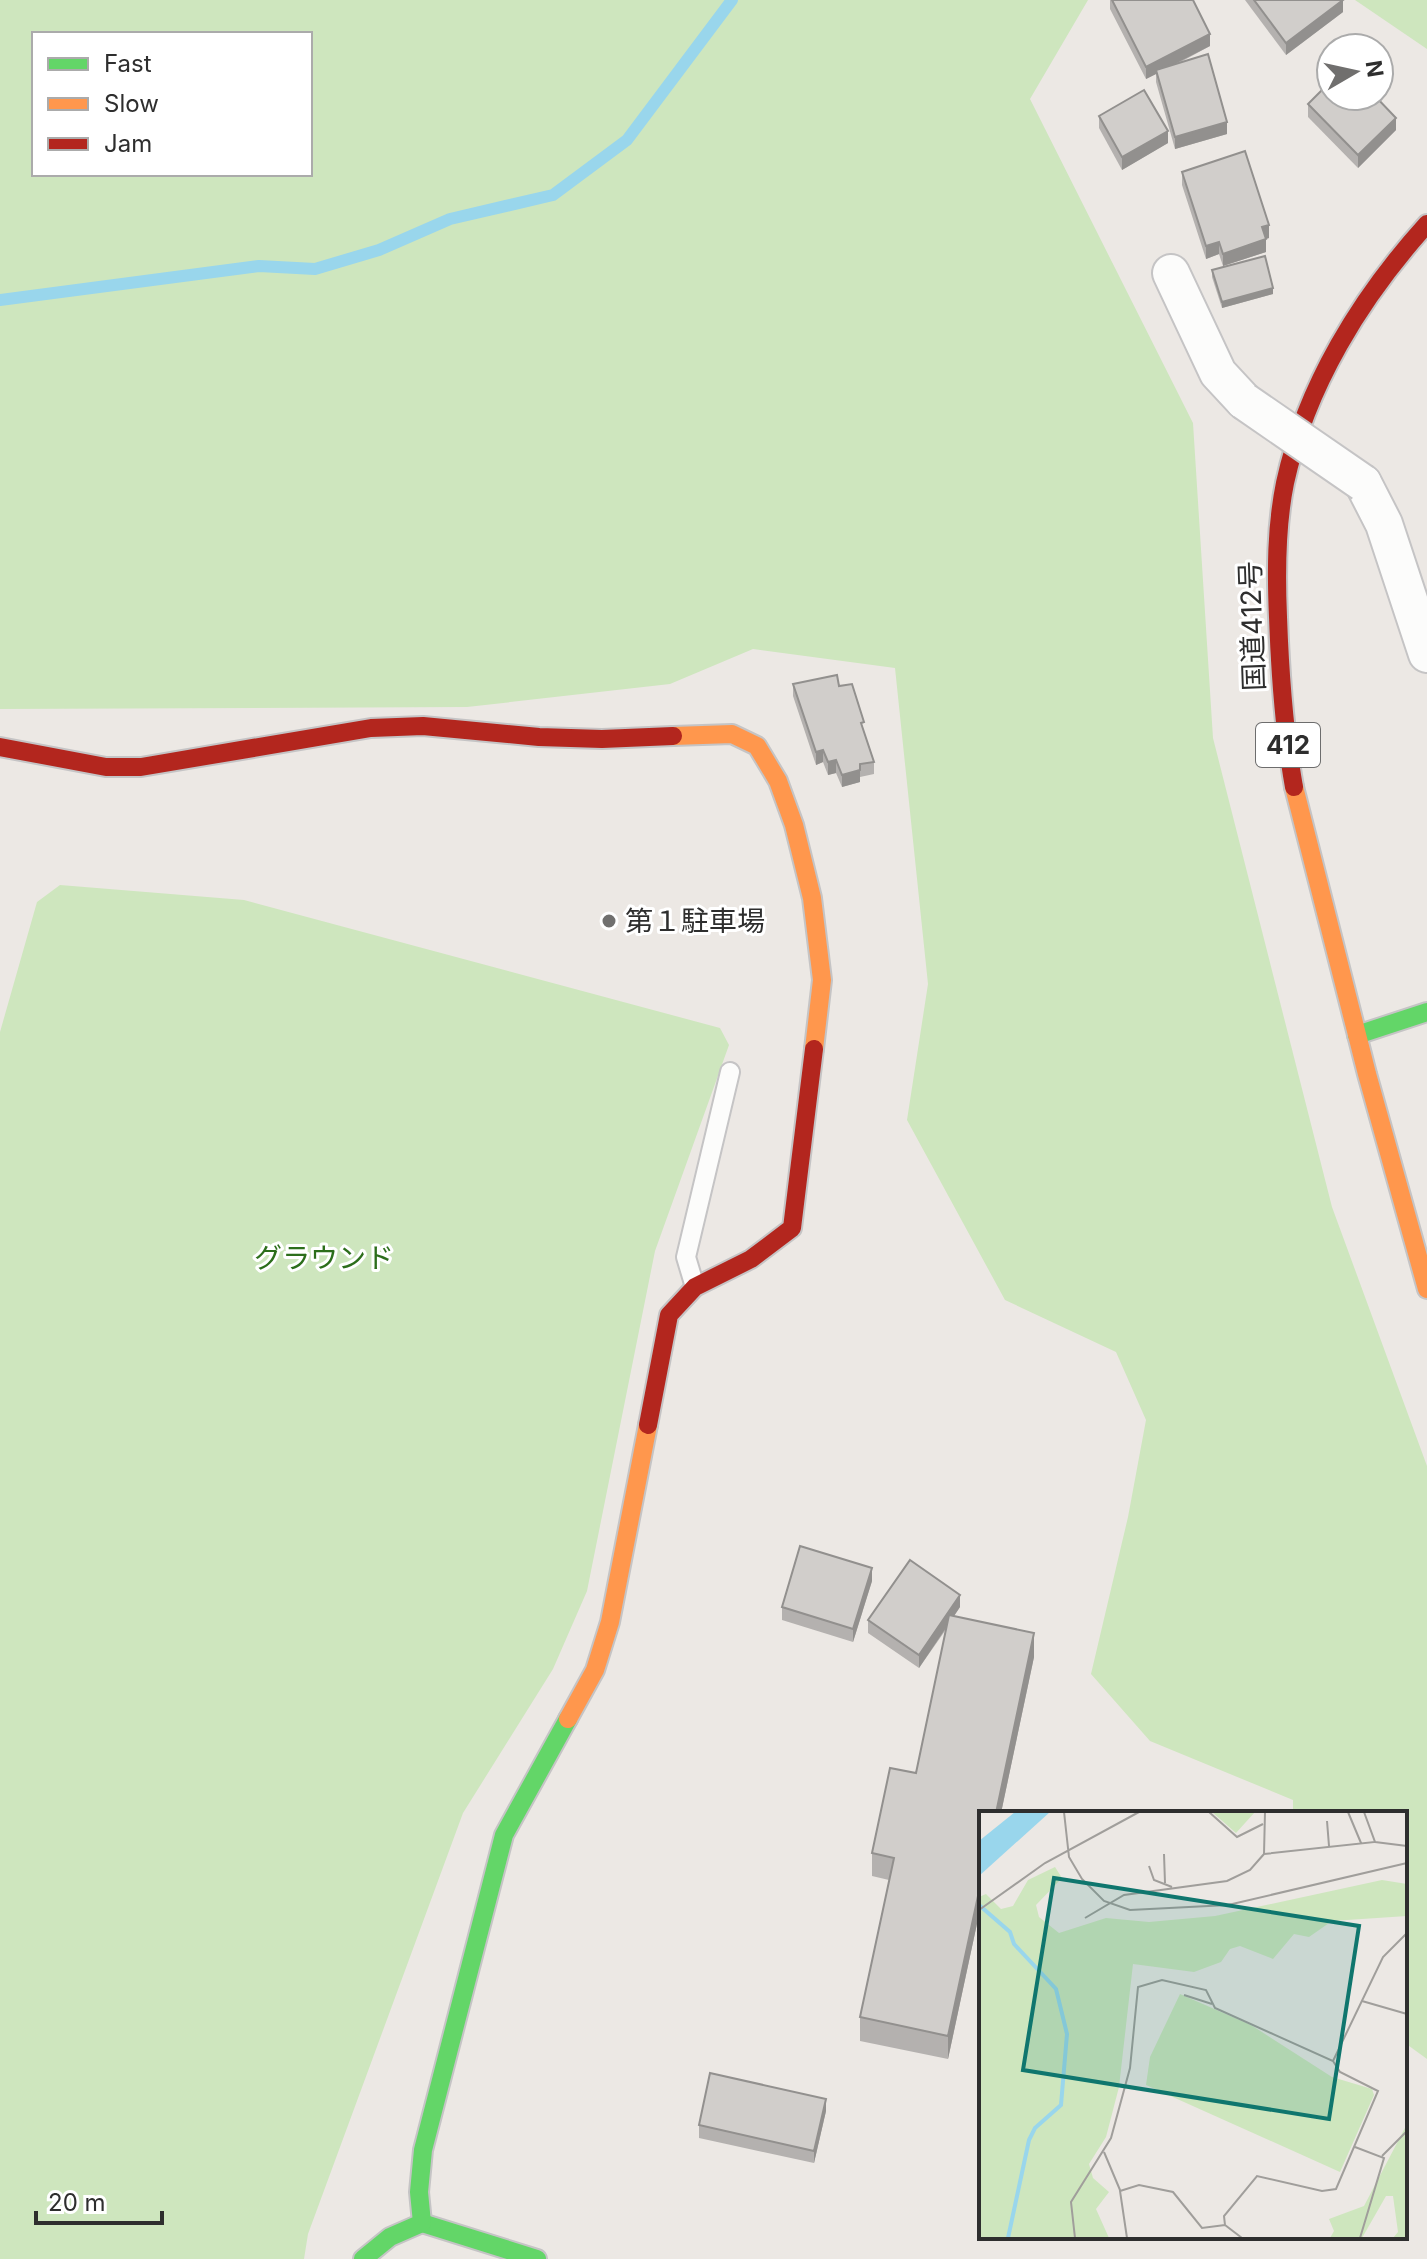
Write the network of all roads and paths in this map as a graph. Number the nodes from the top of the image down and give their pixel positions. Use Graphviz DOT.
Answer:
graph roads {
  1 [pos="1427,224"];
  2 [pos="1171,273"];
  3 [pos="1427,654"];
  4 [pos="0,747"];
  5 [pos="1427,1012"];
  6 [pos="1357,1035"];
  7 [pos="730,1072"];
  8 [pos="695,1287"];
  9 [pos="1427,1289"];
  10 [pos="422,2223"];
  11 [pos="363,2259"];
  12 [pos="537,2259"];
  1 -- 6 [label="main road, 国道412号 / 412"];
  2 -- 3 [label="street, bridge"];
  4 -- 8 [label="main road"];
  5 -- 6 [label="main road"];
  6 -- 9 [label="main road, 国道412号 / 412"];
  7 -- 8 [label="lane"];
  8 -- 10 [label="main road"];
  10 -- 11 [label="main road"];
  10 -- 12 [label="main road"];
}
